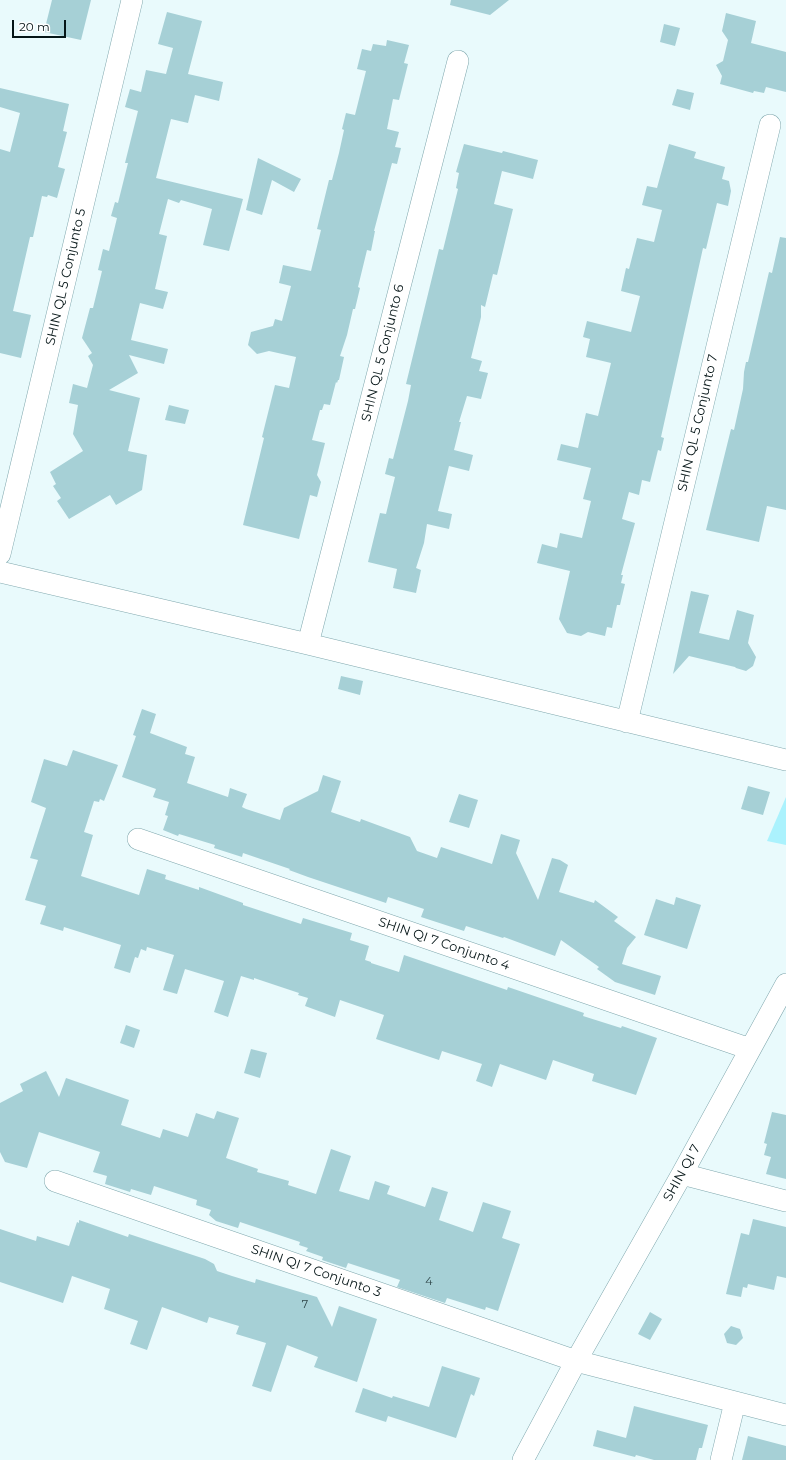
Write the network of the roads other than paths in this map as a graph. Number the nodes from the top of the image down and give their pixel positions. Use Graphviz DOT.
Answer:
graph roads {
  1 [pos="132,0"];
  2 [pos="458,61"];
  3 [pos="770,125"];
  4 [pos="0,554"];
  5 [pos="0,572"];
  6 [pos="308,644"];
  7 [pos="627,722"];
  8 [pos="786,760"];
  9 [pos="138,839"];
  10 [pos="786,984"];
  11 [pos="750,1049"];
  12 [pos="682,1174"];
  13 [pos="55,1181"];
  14 [pos="786,1201"];
  15 [pos="576,1360"];
  16 [pos="735,1402"];
  17 [pos="786,1415"];
  18 [pos="523,1460"];
  19 [pos="720,1460"];
  1 -- 4 [label="street, SHIN QL 5 Conjunto 5"];
  2 -- 6 [label="street, SHIN QL 5 Conjunto 6"];
  3 -- 7 [label="street, SHIN QL 5 Conjunto 7"];
  5 -- 6 [label="street"];
  6 -- 7 [label="street"];
  7 -- 8 [label="street"];
  9 -- 11 [label="street, SHIN QI 7 Conjunto 4"];
  10 -- 11 [label="street, SHIN QI 7"];
  11 -- 12 [label="street, SHIN QI 7"];
  12 -- 14 [label="street"];
  12 -- 15 [label="street, SHIN QI 7"];
  13 -- 15 [label="street, SHIN QI 7 Conjunto 3"];
  15 -- 16 [label="street"];
  15 -- 18 [label="street, SHIN QI 7"];
  16 -- 17 [label="street"];
  16 -- 19 [label="street"];
}
